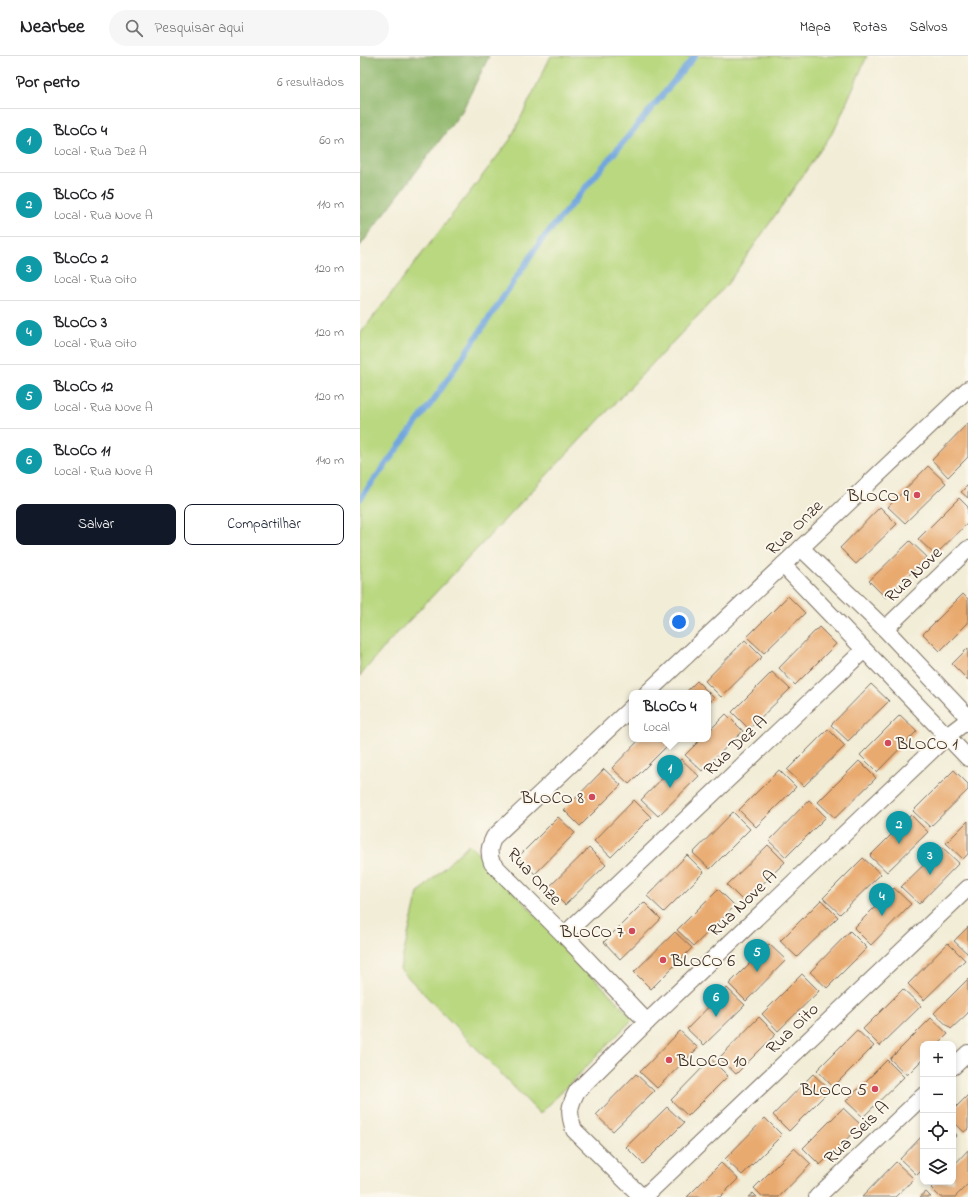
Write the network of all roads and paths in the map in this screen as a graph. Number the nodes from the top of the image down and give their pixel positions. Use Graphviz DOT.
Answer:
graph roads {
  1 [pos="968,389"];
  2 [pos="801,548"];
  3 [pos="968,548"];
  4 [pos="783,565"];
  5 [pos="885,628"];
  6 [pos="864,650"];
  7 [pos="650,690"];
  8 [pos="629,710"];
  9 [pos="968,717"];
  10 [pos="968,720"];
  11 [pos="947,736"];
  12 [pos="968,758"];
  13 [pos="968,888"];
  14 [pos="564,935"];
  15 [pos="647,1022"];
  16 [pos="968,1053"];
  17 [pos="956,1064"];
  18 [pos="920,1099"];
  19 [pos="643,1197"];
  20 [pos="817,1197"];
  1 -- 2 [label="street, Rua Onze"];
  2 -- 4 [label="street, Rua Onze"];
  2 -- 5 [label="street"];
  3 -- 5 [label="street, Rua Nove"];
  4 -- 6 [label="street"];
  4 -- 7 [label="street, Rua Onze"];
  5 -- 9 [label="street"];
  6 -- 11 [label="street"];
  6 -- 14 [label="street, Rua Dez A"];
  8 -- 14 [label="street, Rua Onze"];
  10 -- 11 [label="street, Rua Nove A"];
  11 -- 12 [label="street"];
  11 -- 15 [label="street, Rua Nove A"];
  13 -- 19 [label="street, Rua Oito"];
  14 -- 15 [label="street, Rua Onze"];
  15 -- 19 [label="street, Rua Nove A"];
  16 -- 17 [label="street"];
  18 -- 20 [label="street, Rua Seis A"];
}
